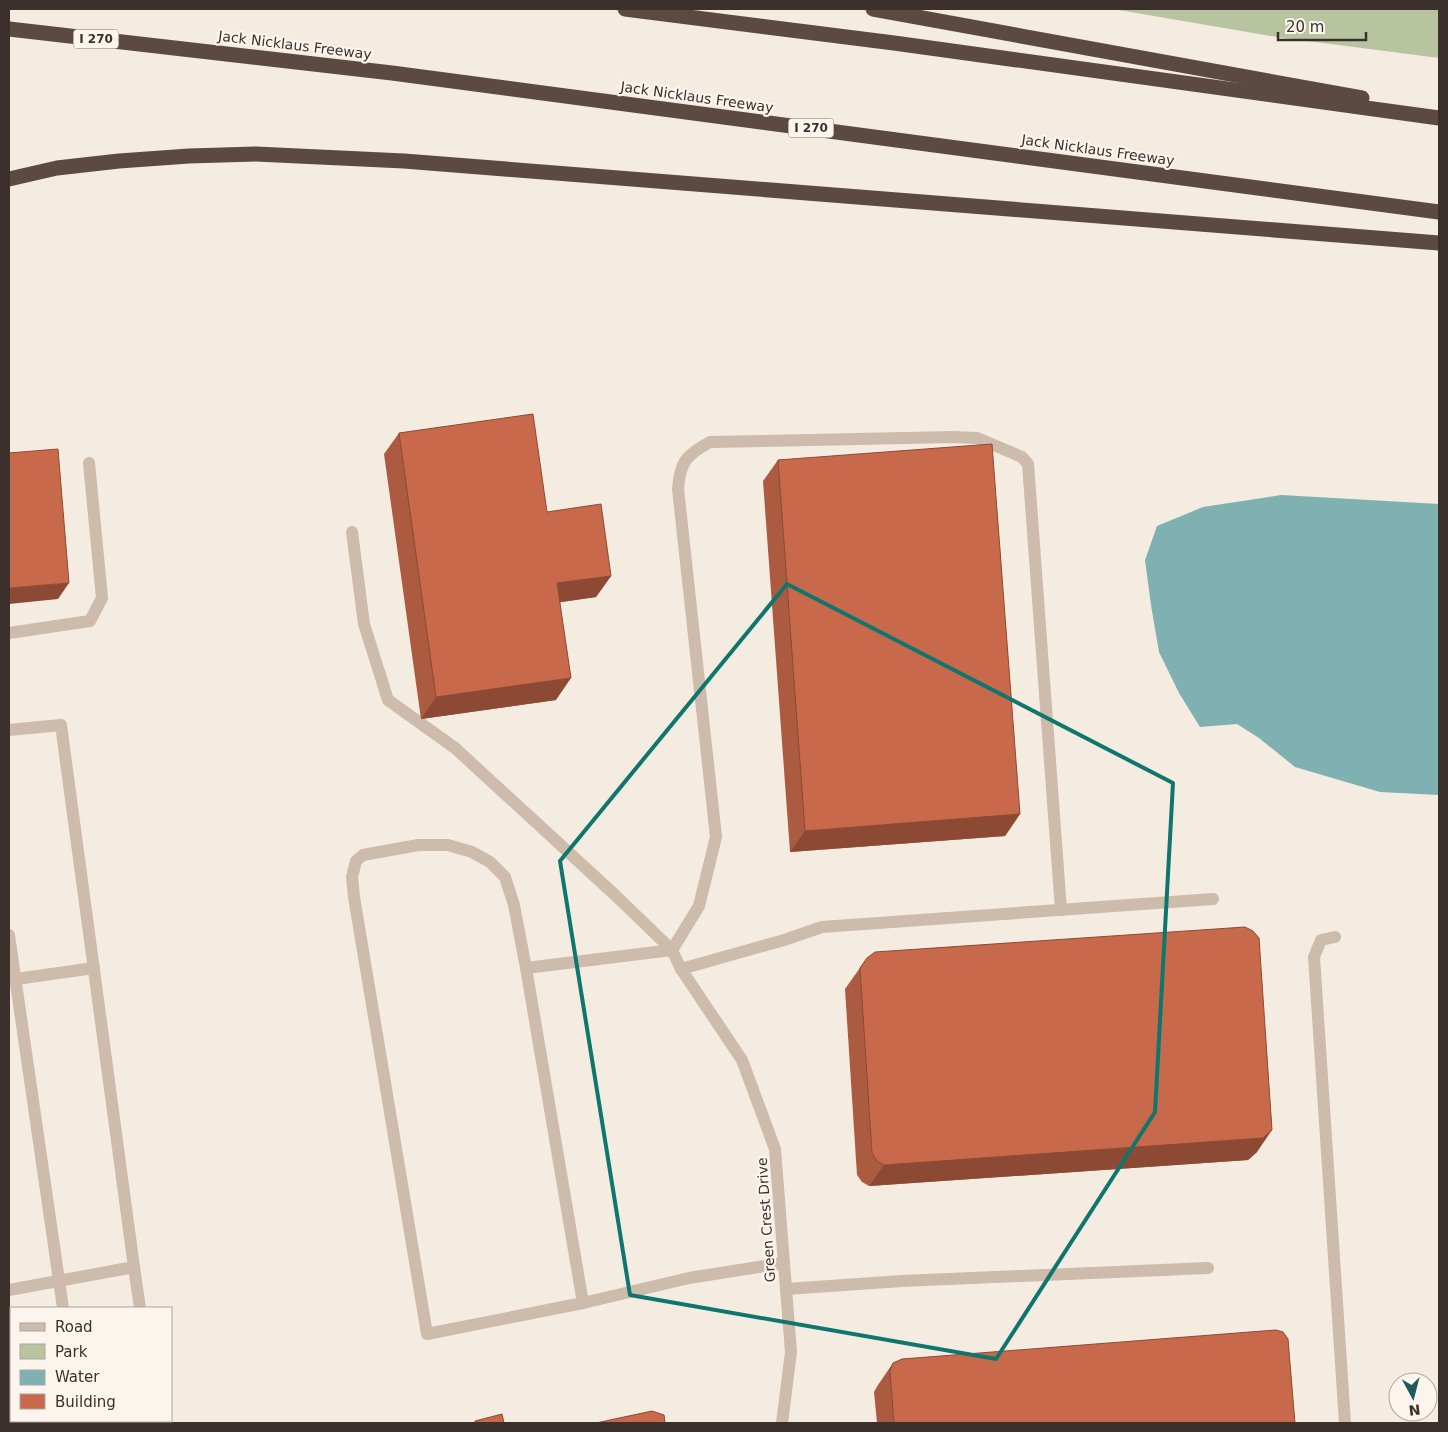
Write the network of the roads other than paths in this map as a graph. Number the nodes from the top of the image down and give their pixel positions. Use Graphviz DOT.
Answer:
graph roads {
  1 [pos="625,9"];
  2 [pos="873,9"];
  3 [pos="9,29"];
  4 [pos="1439,112"];
  5 [pos="1439,118"];
  6 [pos="9,179"];
  7 [pos="1439,212"];
  8 [pos="1439,243"];
  9 [pos="89,463"];
  10 [pos="352,532"];
  11 [pos="9,633"];
  12 [pos="9,730"];
  13 [pos="1213,899"];
  14 [pos="1060,910"];
  15 [pos="9,935"];
  16 [pos="1335,938"];
  17 [pos="672,950"];
  18 [pos="94,968"];
  19 [pos="526,968"];
  20 [pos="681,969"];
  21 [pos="12,980"];
  22 [pos="784,1263"];
  23 [pos="134,1267"];
  24 [pos="1208,1268"];
  25 [pos="59,1281"];
  26 [pos="786,1289"];
  27 [pos="9,1290"];
  28 [pos="583,1302"];
  29 [pos="63,1307"];
  30 [pos="140,1307"];
  31 [pos="782,1423"];
  32 [pos="1345,1423"];
  1 -- 5 [label="highway"];
  2 -- 4 [label="highway"];
  3 -- 7 [label="highway, Jack Nicklaus Freeway / I 270"];
  6 -- 8 [label="highway"];
  9 -- 11 [label="street"];
  10 -- 17 [label="street"];
  12 -- 18 [label="street"];
  13 -- 14 [label="street"];
  14 -- 17 [label="street"];
  14 -- 20 [label="street"];
  15 -- 21 [label="street"];
  16 -- 32 [label="street"];
  17 -- 19 [label="street"];
  17 -- 20 [label="street, Green Crest Drive"];
  18 -- 21 [label="street"];
  18 -- 23 [label="street"];
  19 -- 28 [label="street"];
  19 -- 28 [label="street"];
  20 -- 22 [label="street, Green Crest Drive"];
  21 -- 25 [label="street"];
  22 -- 26 [label="street, Green Crest Drive"];
  22 -- 28 [label="street"];
  23 -- 25 [label="street"];
  23 -- 30 [label="street"];
  24 -- 26 [label="street"];
  25 -- 27 [label="street"];
  25 -- 29 [label="street"];
  26 -- 31 [label="street, Green Crest Drive"];
}
